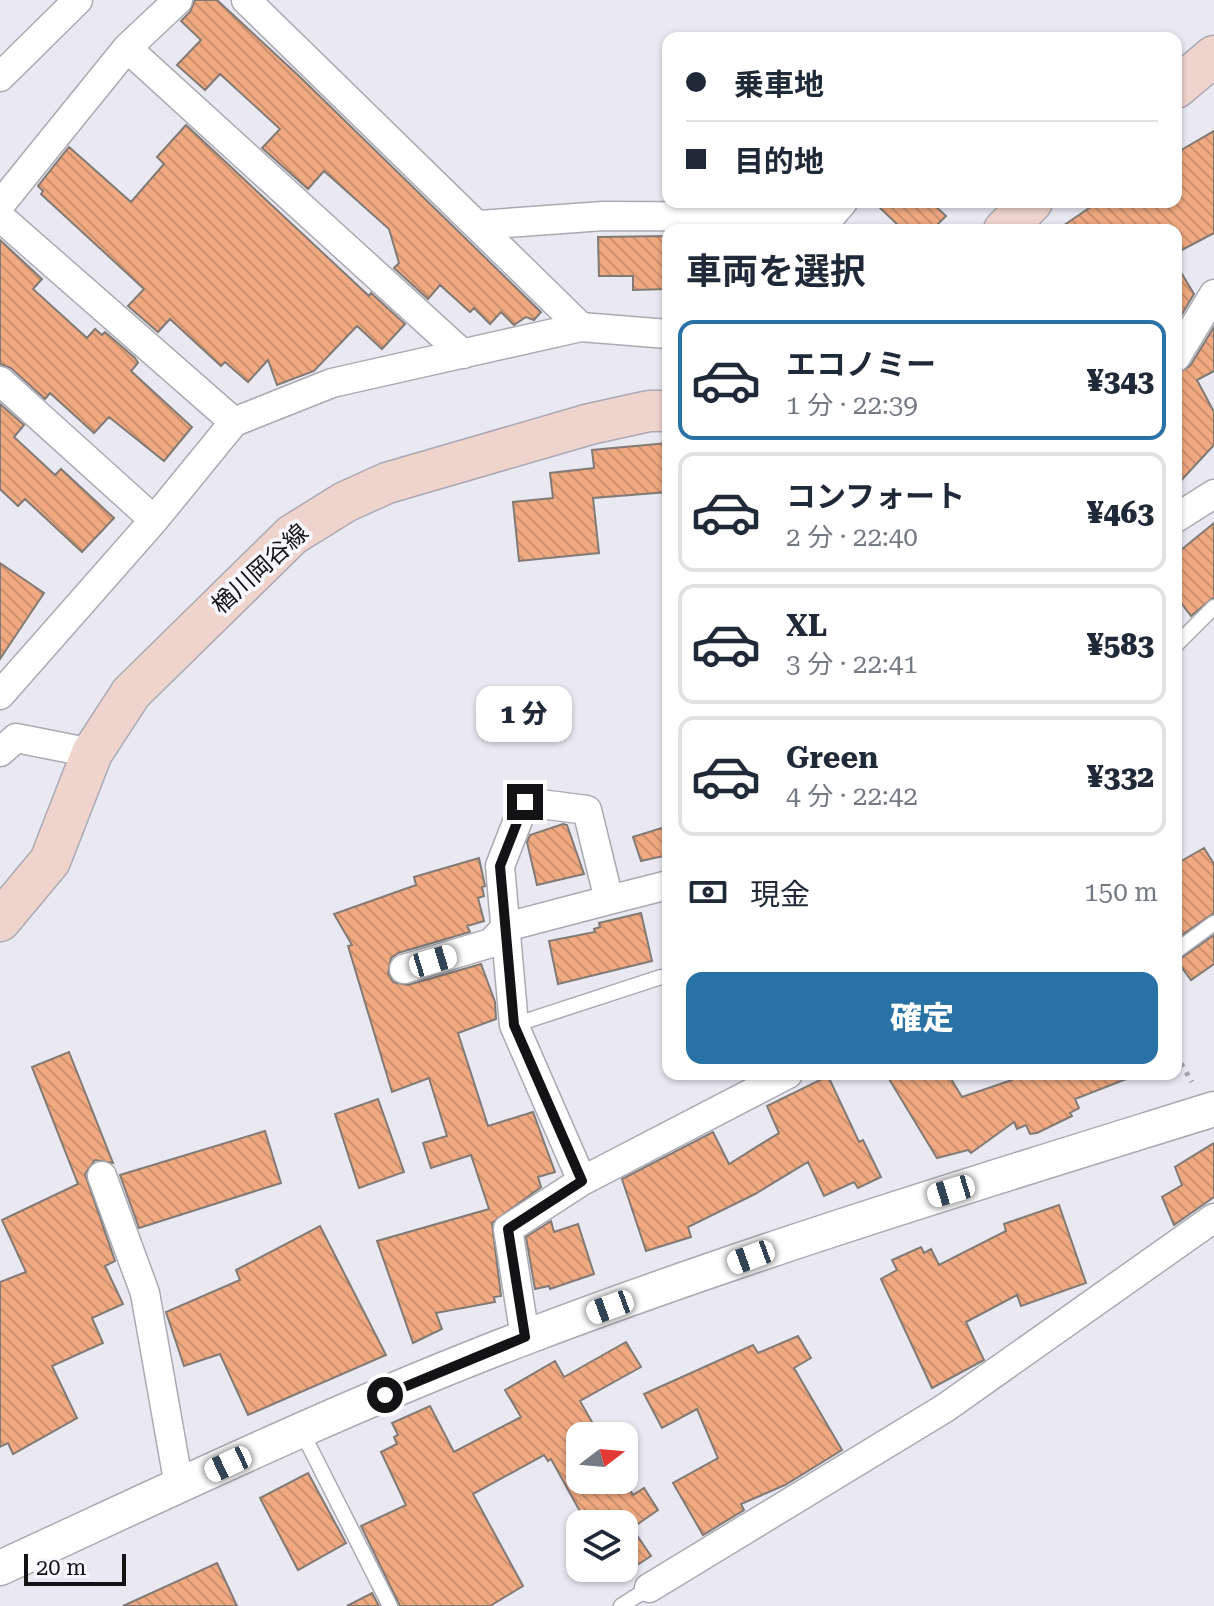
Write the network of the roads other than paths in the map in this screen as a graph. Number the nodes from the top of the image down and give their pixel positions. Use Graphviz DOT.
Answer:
graph roads {
  1 [pos="78,0"];
  2 [pos="178,0"];
  3 [pos="246,0"];
  4 [pos="127,48"];
  5 [pos="1214,56"];
  6 [pos="0,77"];
  7 [pos="1182,83"];
  8 [pos="0,205"];
  9 [pos="838,208"];
  10 [pos="1026,208"];
  11 [pos="0,217"];
  12 [pos="1010,224"];
  13 [pos="479,225"];
  14 [pos="1214,294"];
  15 [pos="581,327"];
  16 [pos="662,334"];
  17 [pos="1182,347"];
  18 [pos="463,354"];
  19 [pos="0,381"];
  20 [pos="662,411"];
  21 [pos="234,422"];
  22 [pos="1214,494"];
  23 [pos="1182,514"];
  24 [pos="154,520"];
  25 [pos="1214,607"];
  26 [pos="1182,639"];
  27 [pos="0,695"];
  28 [pos="0,752"];
  29 [pos="92,753"];
  30 [pos="662,887"];
  31 [pos="609,900"];
  32 [pos="0,921"];
  33 [pos="1214,923"];
  34 [pos="506,927"];
  35 [pos="1182,947"];
  36 [pos="404,969"];
  37 [pos="661,977"];
  38 [pos="514,1025"];
  39 [pos="776,1080"];
  40 [pos="1214,1109"];
  41 [pos="102,1176"];
  42 [pos="582,1181"];
  43 [pos="1214,1218"];
  44 [pos="525,1337"];
  45 [pos="301,1430"];
  46 [pos="179,1486"];
  47 [pos="0,1568"];
  48 [pos="649,1588"];
  49 [pos="390,1606"];
  50 [pos="621,1606"];
  1 -- 6 [label="street"];
  2 -- 4 [label="street"];
  3 -- 13 [label="street"];
  4 -- 8 [label="street"];
  4 -- 18 [label="street"];
  5 -- 7 [label="main road"];
  9 -- 13 [label="street"];
  10 -- 12 [label="main road"];
  11 -- 21 [label="street"];
  13 -- 15 [label="street"];
  14 -- 17 [label="street"];
  15 -- 16 [label="street"];
  15 -- 18 [label="street"];
  18 -- 21 [label="street"];
  19 -- 24 [label="street"];
  20 -- 29 [label="main road, 楢川岡谷線"];
  21 -- 24 [label="street"];
  22 -- 23 [label="street"];
  24 -- 27 [label="street"];
  25 -- 26 [label="lane"];
  28 -- 29 [label="street"];
  29 -- 32 [label="main road, 楢川岡谷線"];
  30 -- 31 [label="street"];
  31 -- 34 [label="street"];
  31 -- 34 [label="street"];
  33 -- 35 [label="lane"];
  34 -- 36 [label="street"];
  34 -- 38 [label="street"];
  37 -- 38 [label="lane"];
  38 -- 42 [label="street"];
  39 -- 42 [label="street"];
  40 -- 44 [label="street"];
  41 -- 46 [label="street"];
  42 -- 44 [label="street"];
  43 -- 48 [label="street"];
  44 -- 45 [label="street"];
  45 -- 46 [label="street"];
  45 -- 49 [label="lane"];
  46 -- 47 [label="street"];
  48 -- 50 [label="lane"];
}
